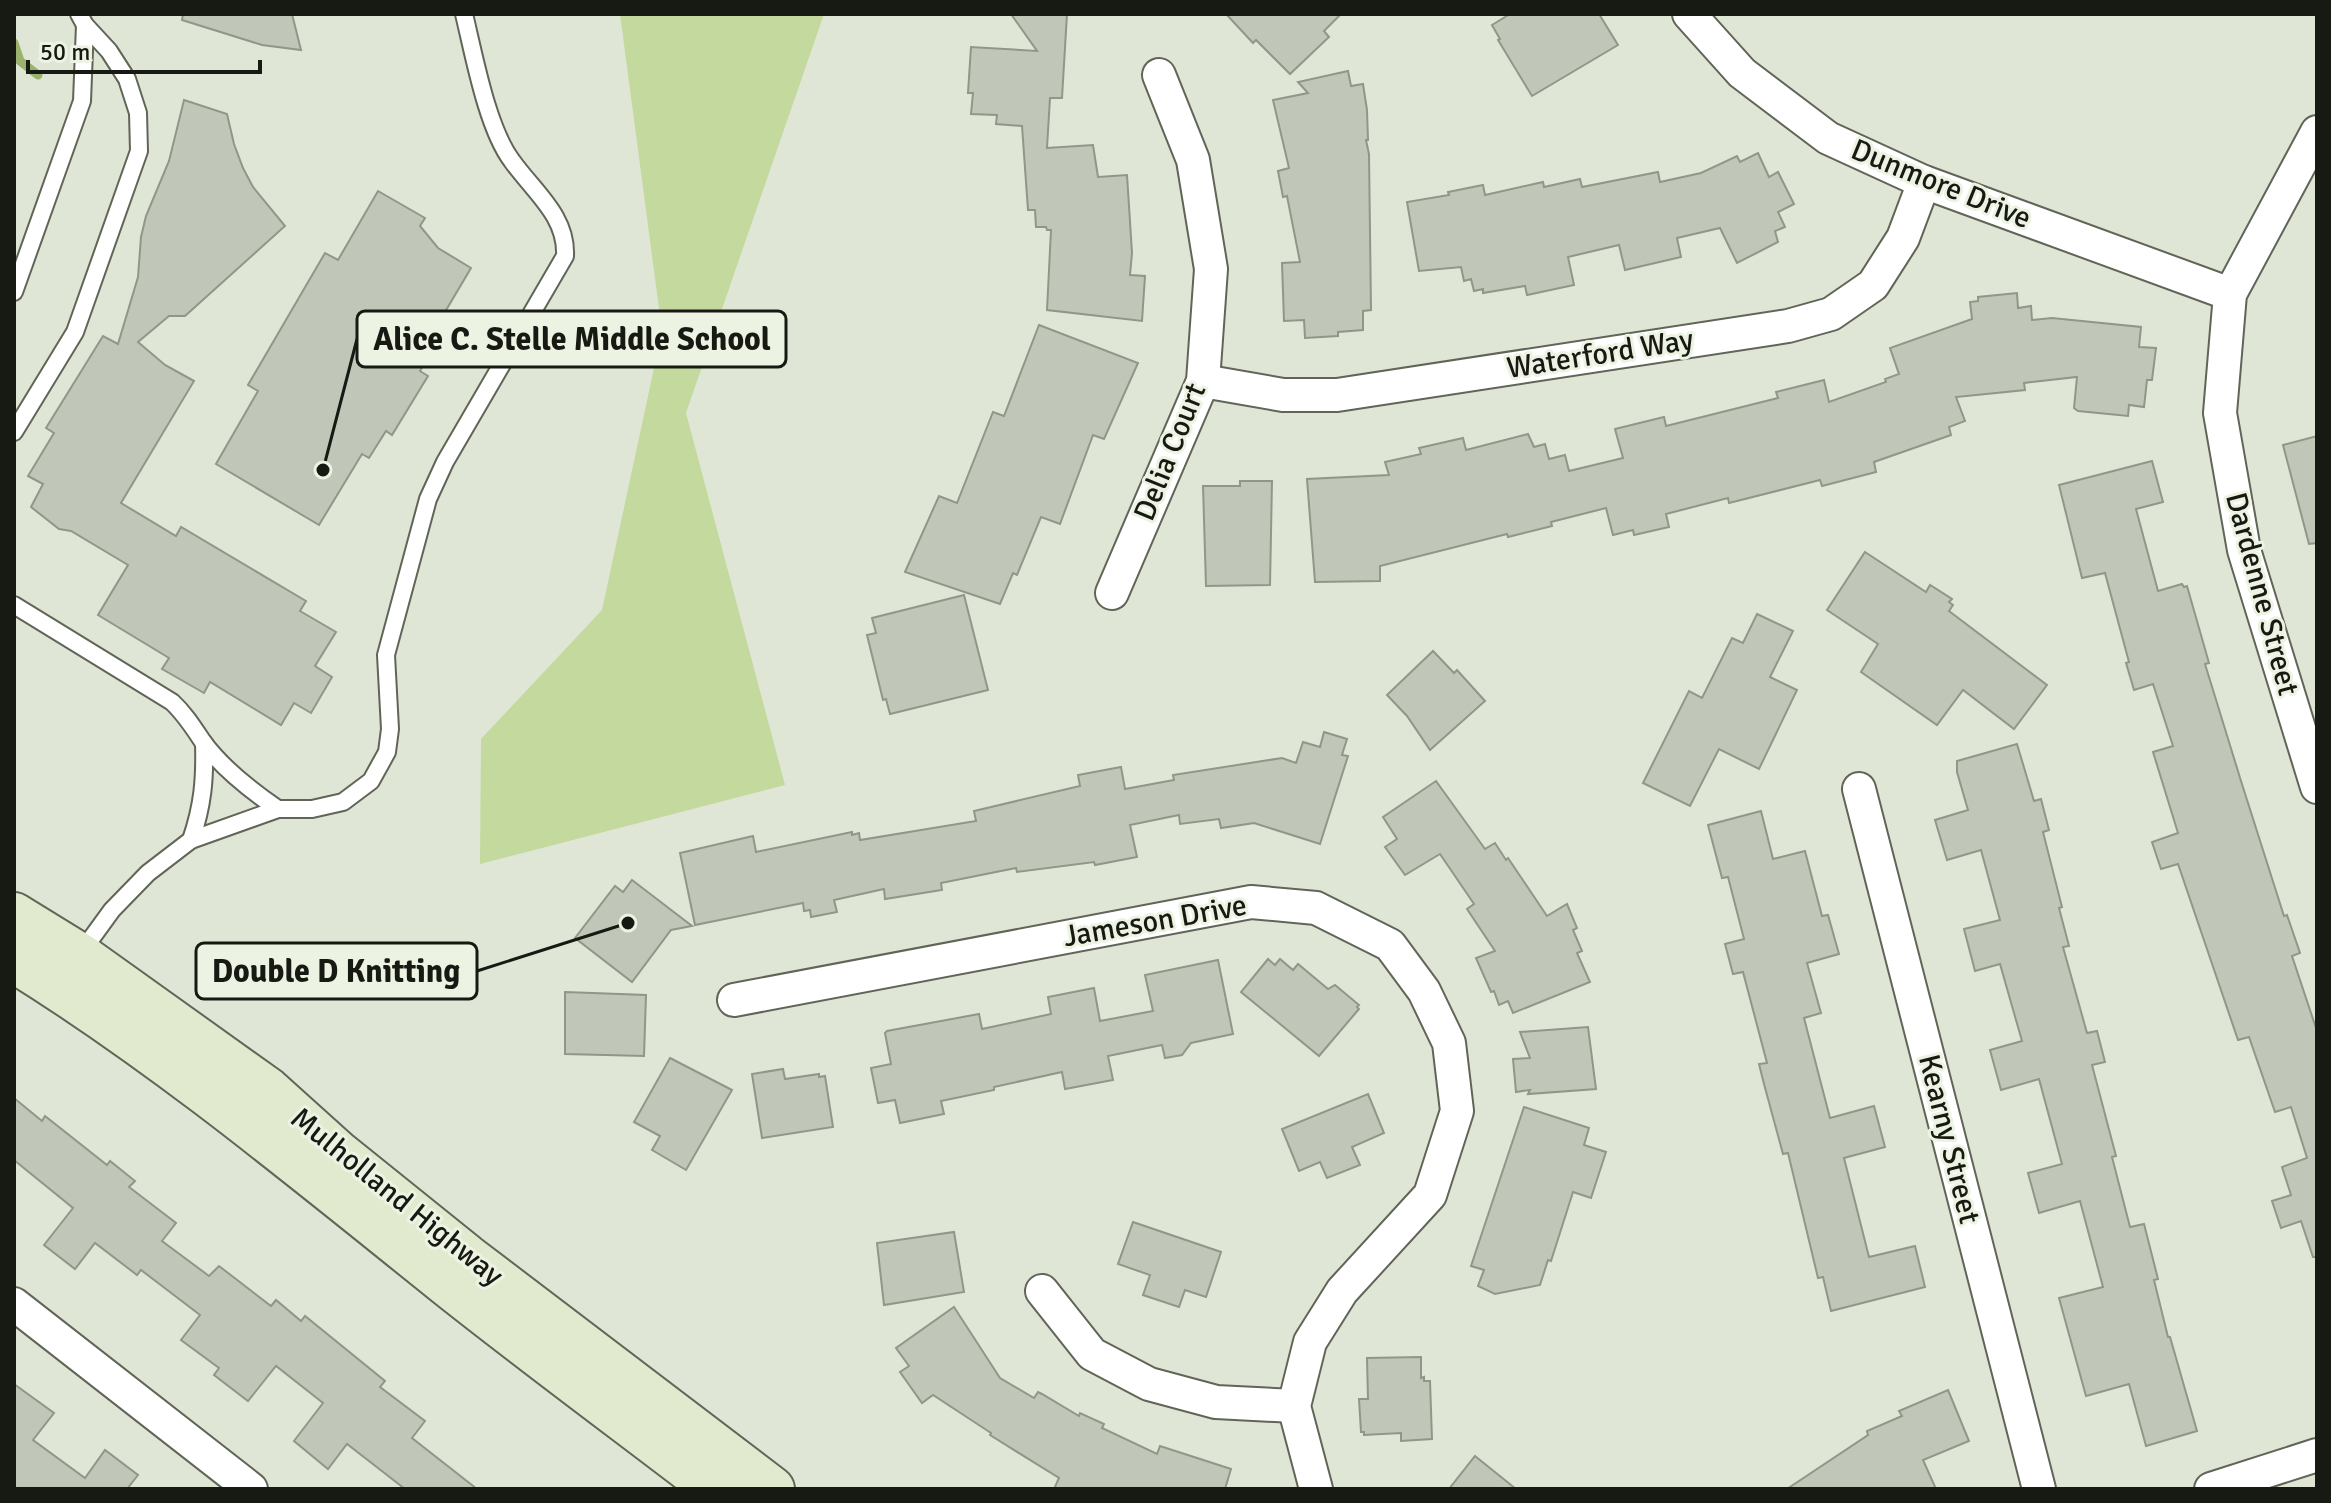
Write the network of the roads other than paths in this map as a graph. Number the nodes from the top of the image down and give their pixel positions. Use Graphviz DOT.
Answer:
graph roads {
  1 [pos="464,14"];
  2 [pos="1689,14"];
  3 [pos="82,20"];
  4 [pos="1159,75"];
  5 [pos="2317,132"];
  6 [pos="1924,182"];
  7 [pos="14,292"];
  8 [pos="2230,294"];
  9 [pos="1203,381"];
  10 [pos="14,432"];
  11 [pos="1112,593"];
  12 [pos="14,605"];
  13 [pos="204,743"];
  14 [pos="2317,787"];
  15 [pos="1859,789"];
  16 [pos="278,809"];
  17 [pos="191,840"];
  18 [pos="14,915"];
  19 [pos="79,955"];
  20 [pos="14,960"];
  21 [pos="734,1000"];
  22 [pos="1042,1291"];
  23 [pos="14,1304"];
  24 [pos="1294,1406"];
  25 [pos="2317,1455"];
  26 [pos="251,1489"];
  27 [pos="715,1489"];
  28 [pos="772,1489"];
  29 [pos="1316,1489"];
  30 [pos="2039,1489"];
  31 [pos="2211,1489"];
  1 -- 16 [label="lane"];
  2 -- 6 [label="street, Dunmore Drive"];
  3 -- 7 [label="lane"];
  3 -- 10 [label="lane"];
  4 -- 9 [label="street, Delia Court"];
  5 -- 8 [label="street, Dardenne Street"];
  6 -- 8 [label="street, Dunmore Drive"];
  6 -- 9 [label="street, Waterford Way"];
  8 -- 14 [label="street, Dardenne Street"];
  9 -- 11 [label="street, Delia Court"];
  12 -- 13 [label="lane"];
  13 -- 16 [label="lane"];
  13 -- 17 [label="lane"];
  15 -- 30 [label="street, Kearny Street"];
  16 -- 17 [label="lane"];
  17 -- 19 [label="lane"];
  18 -- 19 [label="main road, Mulholland Highway"];
  19 -- 28 [label="main road, Mulholland Highway"];
  20 -- 27 [label="main road, Mulholland Highway"];
  21 -- 24 [label="street, Jameson Drive"];
  22 -- 24 [label="street"];
  23 -- 26 [label="street"];
  24 -- 29 [label="street, Jameson Drive"];
  25 -- 31 [label="street"];
}
